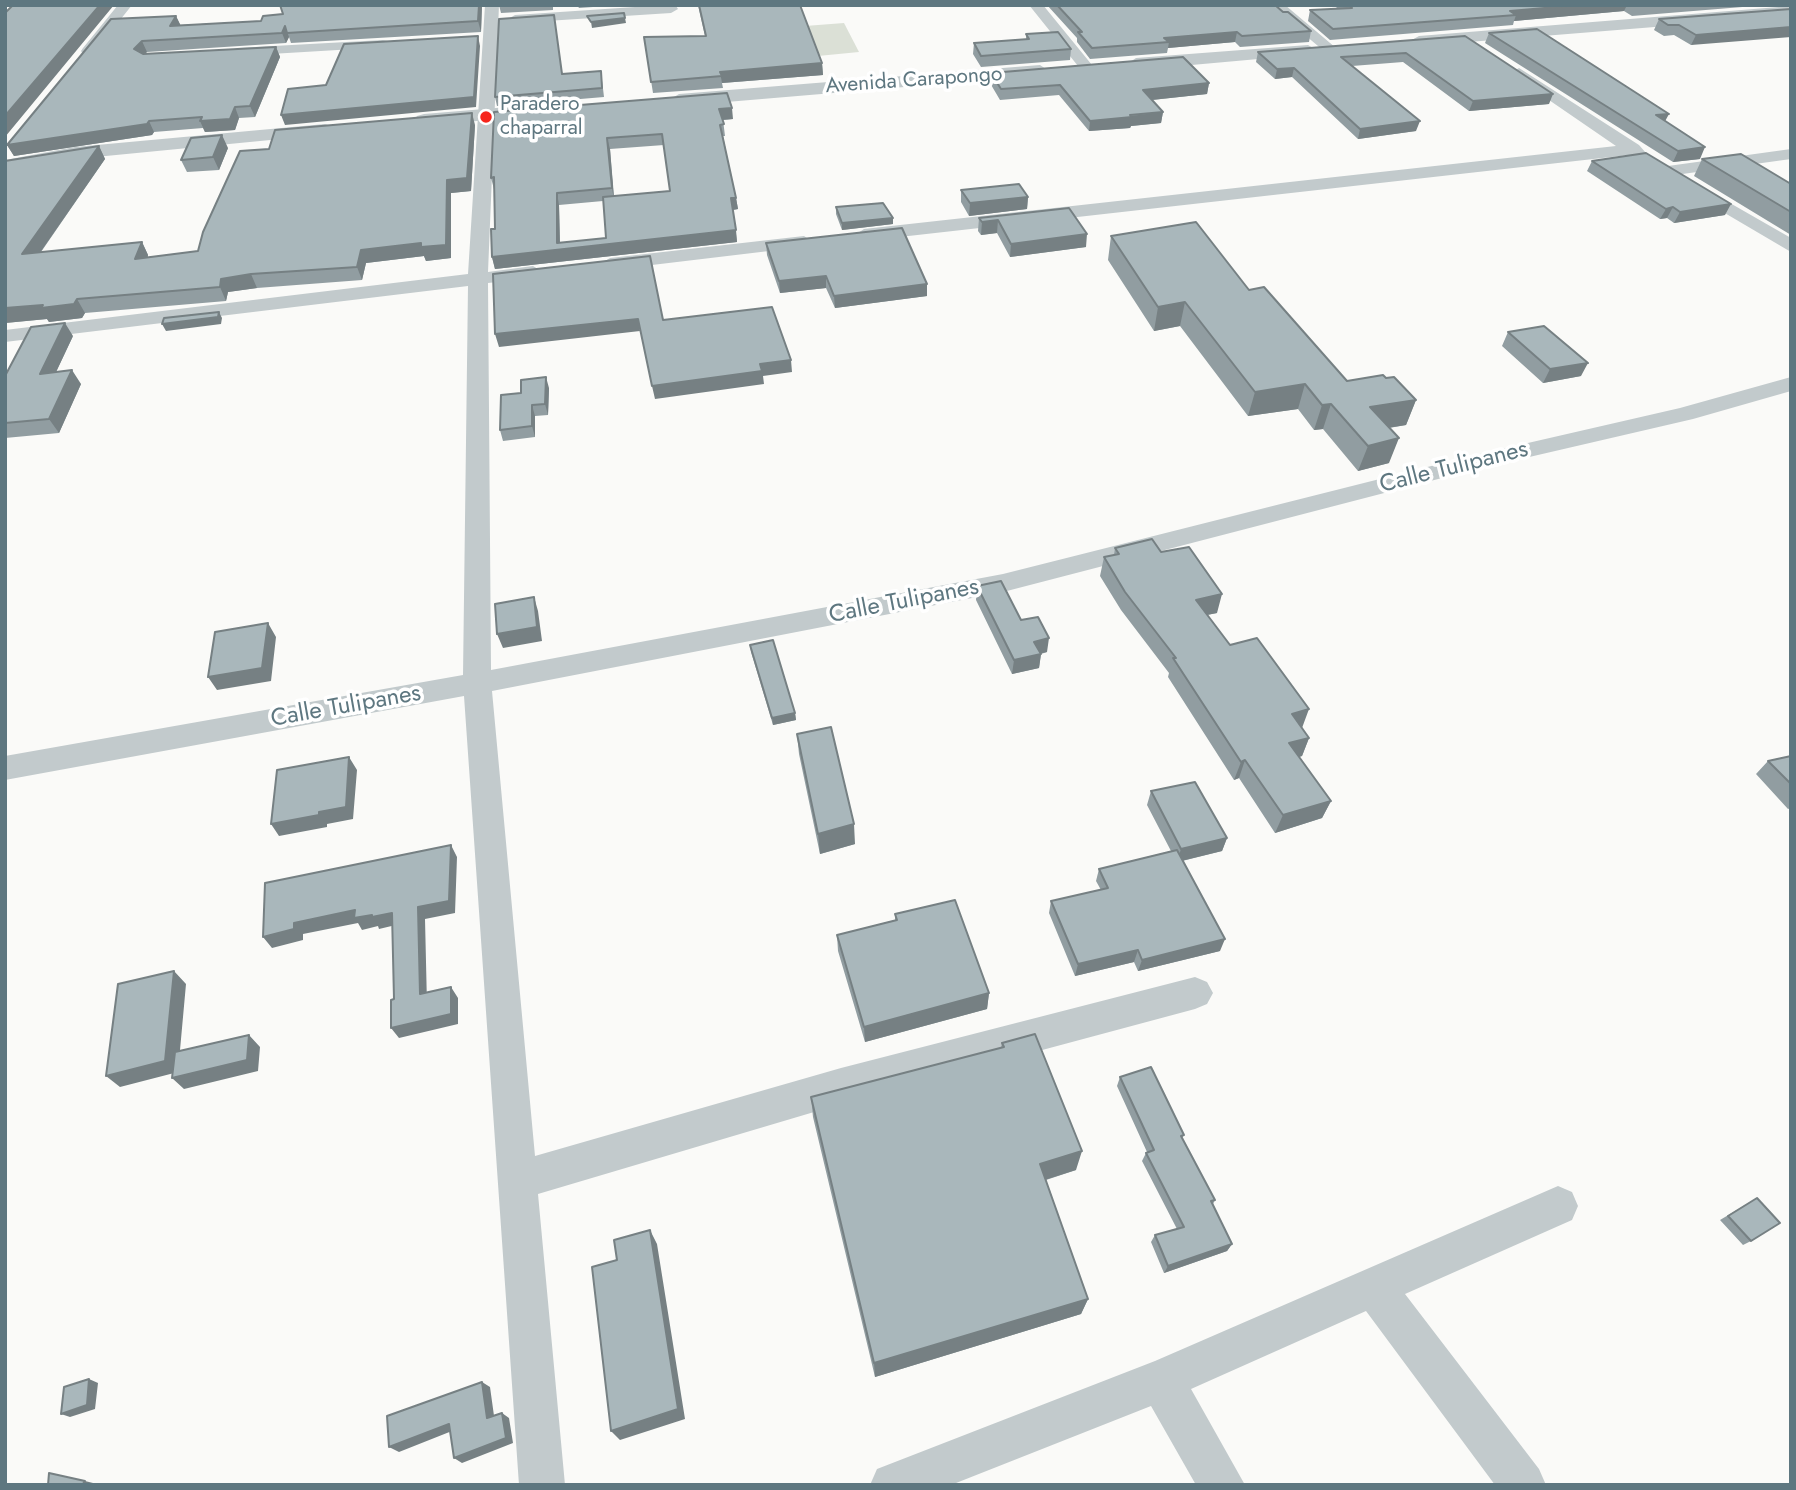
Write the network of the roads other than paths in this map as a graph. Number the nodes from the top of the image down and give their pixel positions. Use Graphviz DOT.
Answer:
graph roads {
  1 [pos="125,5"];
  2 [pos="1036,5"];
  3 [pos="1276,5"];
  4 [pos="671,9"];
  5 [pos="589,10"];
  6 [pos="1791,10"];
  7 [pos="488,26"];
  8 [pos="1464,37"];
  9 [pos="395,43"];
  10 [pos="1396,43"];
  11 [pos="1336,48"];
  12 [pos="217,54"];
  13 [pos="1100,67"];
  14 [pos="74,68"];
  15 [pos="655,102"];
  16 [pos="558,109"];
  17 [pos="488,115"];
  18 [pos="407,122"];
  19 [pos="339,128"];
  20 [pos="122,148"];
  21 [pos="1633,149"];
  22 [pos="1791,154"];
  23 [pos="5,166"];
  24 [pos="1668,171"];
  25 [pos="5,177"];
  26 [pos="1791,246"];
  27 [pos="589,266"];
  28 [pos="547,271"];
  29 [pos="478,279"];
  30 [pos="5,336"];
  31 [pos="1791,384"];
  32 [pos="477,683"];
  33 [pos="5,768"];
  34 [pos="1195,993"];
  35 [pos="517,1181"];
  36 [pos="1558,1206"];
  37 [pos="1373,1286"];
  38 [pos="1161,1380"];
  39 [pos="542,1485"];
  40 [pos="894,1485"];
  41 [pos="1222,1485"];
  42 [pos="1522,1485"];
  1 -- 14 [label="street"];
  2 -- 13 [label="street"];
  3 -- 11 [label="street"];
  4 -- 5 [label="street"];
  5 -- 7 [label="street"];
  6 -- 8 [label="street"];
  7 -- 17 [label="street"];
  8 -- 10 [label="street"];
  8 -- 21 [label="street"];
  9 -- 12 [label="street"];
  11 -- 13 [label="street, Avenida Carapongo"];
  13 -- 15 [label="street, Avenida Carapongo"];
  16 -- 17 [label="street"];
  17 -- 18 [label="street"];
  17 -- 29 [label="street"];
  19 -- 20 [label="street"];
  20 -- 23 [label="street"];
  20 -- 25 [label="street"];
  21 -- 24 [label="street"];
  21 -- 27 [label="street"];
  22 -- 24 [label="street"];
  24 -- 26 [label="street"];
  28 -- 29 [label="street"];
  29 -- 30 [label="street"];
  29 -- 32 [label="street"];
  31 -- 32 [label="street, Calle Tulipanes"];
  32 -- 33 [label="street, Calle Tulipanes"];
  32 -- 35 [label="street"];
  34 -- 35 [label="street"];
  35 -- 39 [label="street"];
  36 -- 37 [label="street"];
  37 -- 38 [label="street"];
  37 -- 42 [label="street"];
  38 -- 40 [label="street"];
  38 -- 41 [label="street"];
}
